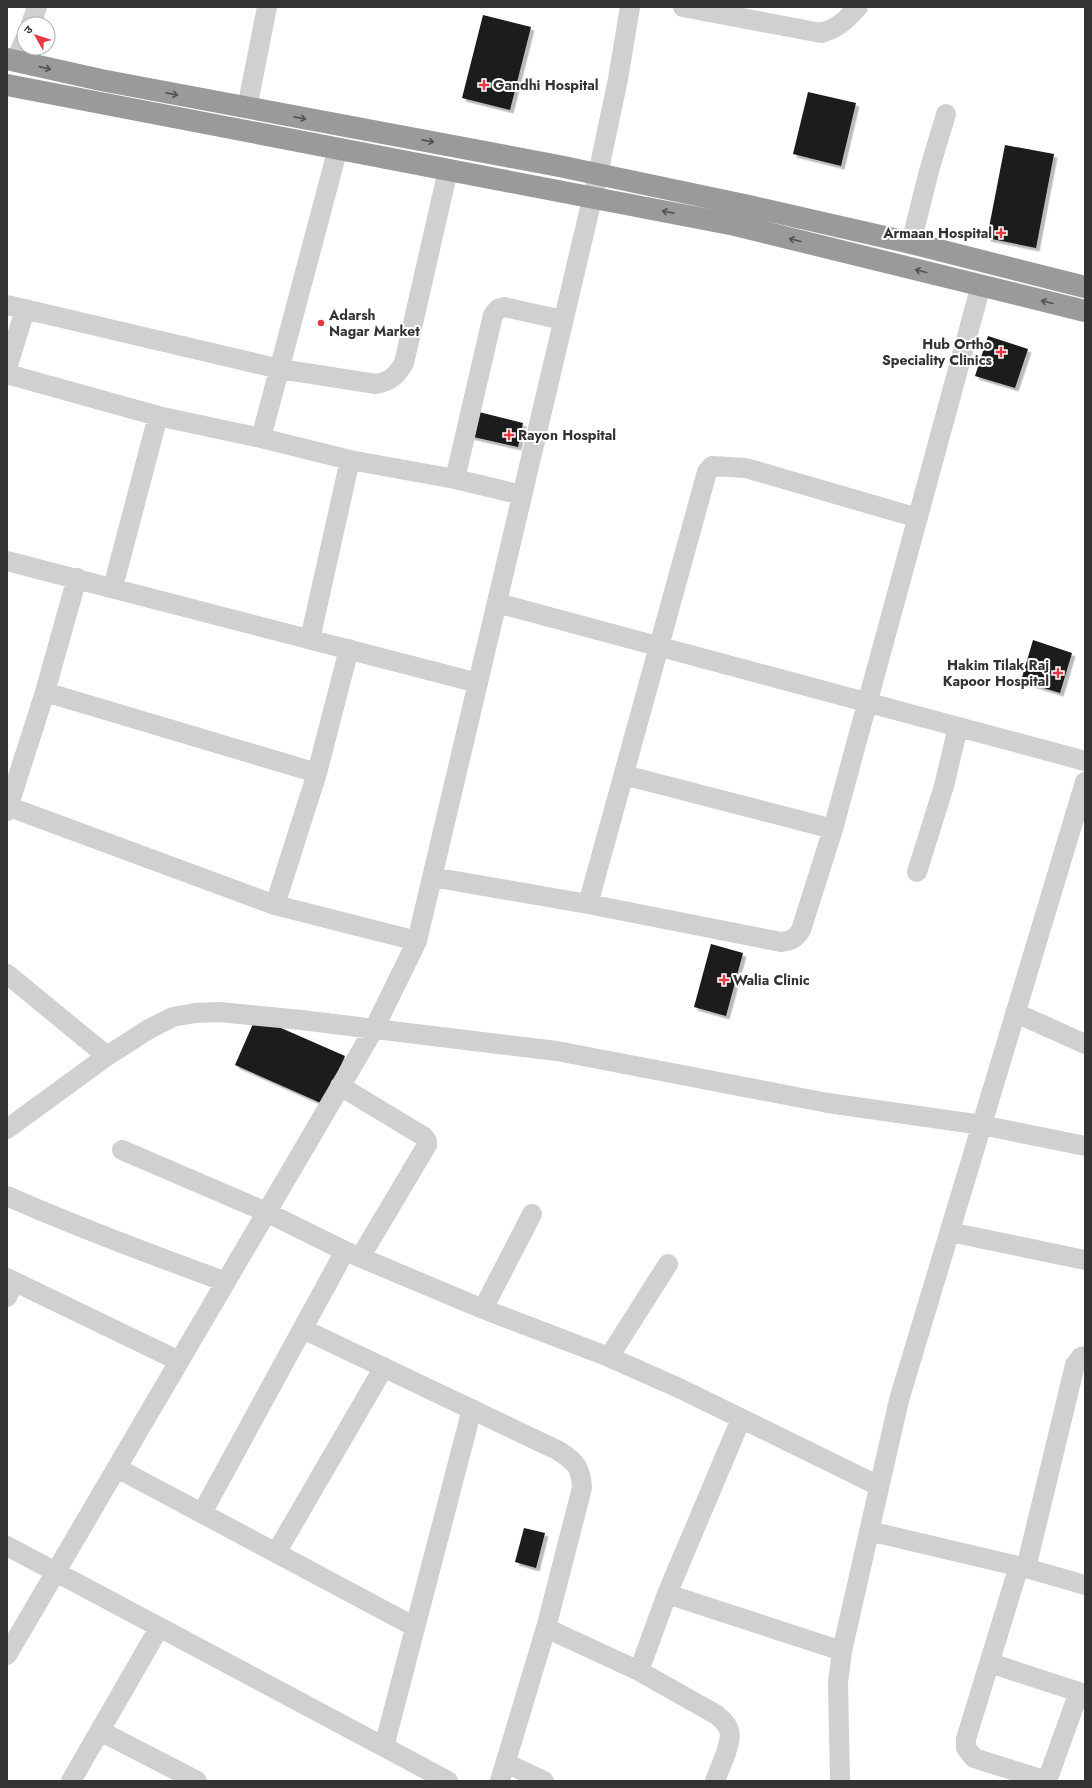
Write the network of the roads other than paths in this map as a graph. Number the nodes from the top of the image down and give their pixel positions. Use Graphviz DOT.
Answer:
graph roads {
  1 [pos="267,7"];
  2 [pos="630,7"];
  3 [pos="683,7"];
  4 [pos="858,7"];
  5 [pos="720,10"];
  6 [pos="23,56"];
  7 [pos="7,85"];
  8 [pos="247,108"];
  9 [pos="946,114"];
  10 [pos="338,148"];
  11 [pos="448,170"];
  12 [pos="598,174"];
  13 [pos="592,198"];
  14 [pos="911,243"];
  15 [pos="981,285"];
  16 [pos="1085,287"];
  17 [pos="16,308"];
  18 [pos="1085,311"];
  19 [pos="563,320"];
  20 [pos="7,368"];
  21 [pos="280,369"];
  22 [pos="7,374"];
  23 [pos="158,416"];
  24 [pos="261,438"];
  25 [pos="350,460"];
  26 [pos="455,480"];
  27 [pos="522,495"];
  28 [pos="918,518"];
  29 [pos="7,561"];
  30 [pos="77,578"];
  31 [pos="113,587"];
  32 [pos="497,603"];
  33 [pos="310,639"];
  34 [pos="658,646"];
  35 [pos="349,649"];
  36 [pos="478,683"];
  37 [pos="45,692"];
  38 [pos="868,702"];
  39 [pos="958,727"];
  40 [pos="1085,761"];
  41 [pos="316,773"];
  42 [pos="624,775"];
  43 [pos="1085,782"];
  44 [pos="8,808"];
  45 [pos="833,829"];
  46 [pos="916,872"];
  47 [pos="432,877"];
  48 [pos="588,904"];
  49 [pos="275,905"];
  50 [pos="417,941"];
  51 [pos="7,974"];
  52 [pos="1016,1013"];
  53 [pos="374,1029"];
  54 [pos="1085,1044"];
  55 [pos="107,1056"];
  56 [pos="340,1086"];
  57 [pos="982,1125"];
  58 [pos="7,1129"];
  59 [pos="1085,1146"];
  60 [pos="122,1150"];
  61 [pos="7,1196"];
  62 [pos="266,1212"];
  63 [pos="532,1214"];
  64 [pos="950,1232"];
  65 [pos="353,1254"];
  66 [pos="1085,1260"];
  67 [pos="668,1264"];
  68 [pos="226,1282"];
  69 [pos="9,1286"];
  70 [pos="482,1309"];
  71 [pos="304,1329"];
  72 [pos="1085,1356"];
  73 [pos="609,1357"];
  74 [pos="179,1361"];
  75 [pos="384,1367"];
  76 [pos="472,1408"];
  77 [pos="741,1419"];
  78 [pos="117,1468"];
  79 [pos="879,1486"];
  80 [pos="202,1513"];
  81 [pos="869,1530"];
  82 [pos="7,1546"];
  83 [pos="276,1553"];
  84 [pos="1022,1567"];
  85 [pos="55,1572"];
  86 [pos="1085,1585"];
  87 [pos="667,1594"];
  88 [pos="415,1627"];
  89 [pos="159,1628"];
  90 [pos="546,1628"];
  91 [pos="842,1651"];
  92 [pos="7,1655"];
  93 [pos="990,1663"];
  94 [pos="639,1671"];
  95 [pos="1082,1693"];
  96 [pos="100,1731"];
  97 [pos="384,1747"];
  98 [pos="503,1772"];
  99 [pos="71,1781"];
  100 [pos="197,1781"];
  101 [pos="448,1781"];
  102 [pos="544,1781"];
  103 [pos="715,1781"];
  104 [pos="840,1781"];
  105 [pos="1047,1781"];
  1 -- 8 [label="street"];
  2 -- 12 [label="street"];
  3 -- 5 [label="street"];
  4 -- 5 [label="street"];
  6 -- 8 [label="highway, one-way"];
  7 -- 10 [label="highway"];
  8 -- 12 [label="highway, one-way"];
  9 -- 14 [label="street"];
  10 -- 11 [label="highway"];
  10 -- 21 [label="street"];
  11 -- 13 [label="highway"];
  11 -- 21 [label="street"];
  12 -- 13 [label="street"];
  12 -- 14 [label="highway"];
  15 -- 13 [label="highway, one-way"];
  13 -- 19 [label="street"];
  14 -- 16 [label="highway"];
  18 -- 15 [label="highway, one-way"];
  15 -- 28 [label="street"];
  17 -- 20 [label="street"];
  17 -- 21 [label="street"];
  19 -- 26 [label="street"];
  19 -- 27 [label="street"];
  21 -- 24 [label="street"];
  22 -- 23 [label="street"];
  23 -- 24 [label="street"];
  23 -- 31 [label="street"];
  24 -- 25 [label="street"];
  25 -- 26 [label="street"];
  25 -- 33 [label="street"];
  26 -- 27 [label="street"];
  27 -- 32 [label="street"];
  28 -- 34 [label="street"];
  28 -- 38 [label="street"];
  29 -- 30 [label="street"];
  30 -- 31 [label="street"];
  30 -- 37 [label="street"];
  31 -- 33 [label="street"];
  32 -- 34 [label="street"];
  32 -- 36 [label="street"];
  33 -- 35 [label="street"];
  34 -- 38 [label="street"];
  34 -- 42 [label="street"];
  35 -- 36 [label="street"];
  35 -- 41 [label="street"];
  36 -- 47 [label="street"];
  37 -- 41 [label="street"];
  37 -- 44 [label="street"];
  38 -- 39 [label="street"];
  38 -- 45 [label="street"];
  39 -- 40 [label="street"];
  39 -- 46 [label="street"];
  41 -- 49 [label="street"];
  42 -- 45 [label="street"];
  42 -- 48 [label="street"];
  43 -- 52 [label="street"];
  44 -- 49 [label="street"];
  45 -- 48 [label="street"];
  47 -- 48 [label="street"];
  47 -- 50 [label="street"];
  49 -- 50 [label="street"];
  50 -- 53 [label="street"];
  51 -- 55 [label="street"];
  52 -- 54 [label="street"];
  52 -- 57 [label="street"];
  53 -- 55 [label="street"];
  53 -- 56 [label="street"];
  53 -- 57 [label="street"];
  55 -- 58 [label="street"];
  56 -- 62 [label="street"];
  56 -- 65 [label="street"];
  57 -- 59 [label="street"];
  57 -- 64 [label="street"];
  60 -- 62 [label="street"];
  61 -- 68 [label="street"];
  62 -- 65 [label="street"];
  62 -- 68 [label="street"];
  63 -- 70 [label="street"];
  64 -- 66 [label="street"];
  64 -- 79 [label="street"];
  65 -- 70 [label="street"];
  65 -- 71 [label="street"];
  67 -- 73 [label="street"];
  68 -- 74 [label="street"];
  69 -- 74 [label="street"];
  70 -- 73 [label="street"];
  71 -- 75 [label="street"];
  71 -- 80 [label="street"];
  72 -- 84 [label="street"];
  73 -- 77 [label="street"];
  74 -- 78 [label="street"];
  75 -- 76 [label="street"];
  75 -- 83 [label="street"];
  76 -- 88 [label="street"];
  76 -- 90 [label="street"];
  77 -- 79 [label="street"];
  77 -- 87 [label="street"];
  78 -- 80 [label="street"];
  78 -- 85 [label="street"];
  79 -- 81 [label="street"];
  80 -- 83 [label="street"];
  81 -- 84 [label="street"];
  81 -- 91 [label="street"];
  82 -- 85 [label="street"];
  83 -- 88 [label="street"];
  84 -- 86 [label="street"];
  84 -- 93 [label="street"];
  85 -- 89 [label="street"];
  85 -- 92 [label="street"];
  87 -- 91 [label="street"];
  87 -- 94 [label="street"];
  88 -- 97 [label="street"];
  89 -- 96 [label="street"];
  89 -- 97 [label="street"];
  90 -- 94 [label="street"];
  90 -- 98 [label="street"];
  91 -- 104 [label="street"];
  93 -- 95 [label="street"];
  93 -- 105 [label="street"];
  94 -- 103 [label="street"];
  95 -- 105 [label="street"];
  96 -- 99 [label="street"];
  96 -- 100 [label="street"];
  97 -- 101 [label="street"];
  98 -- 102 [label="street"];
}
